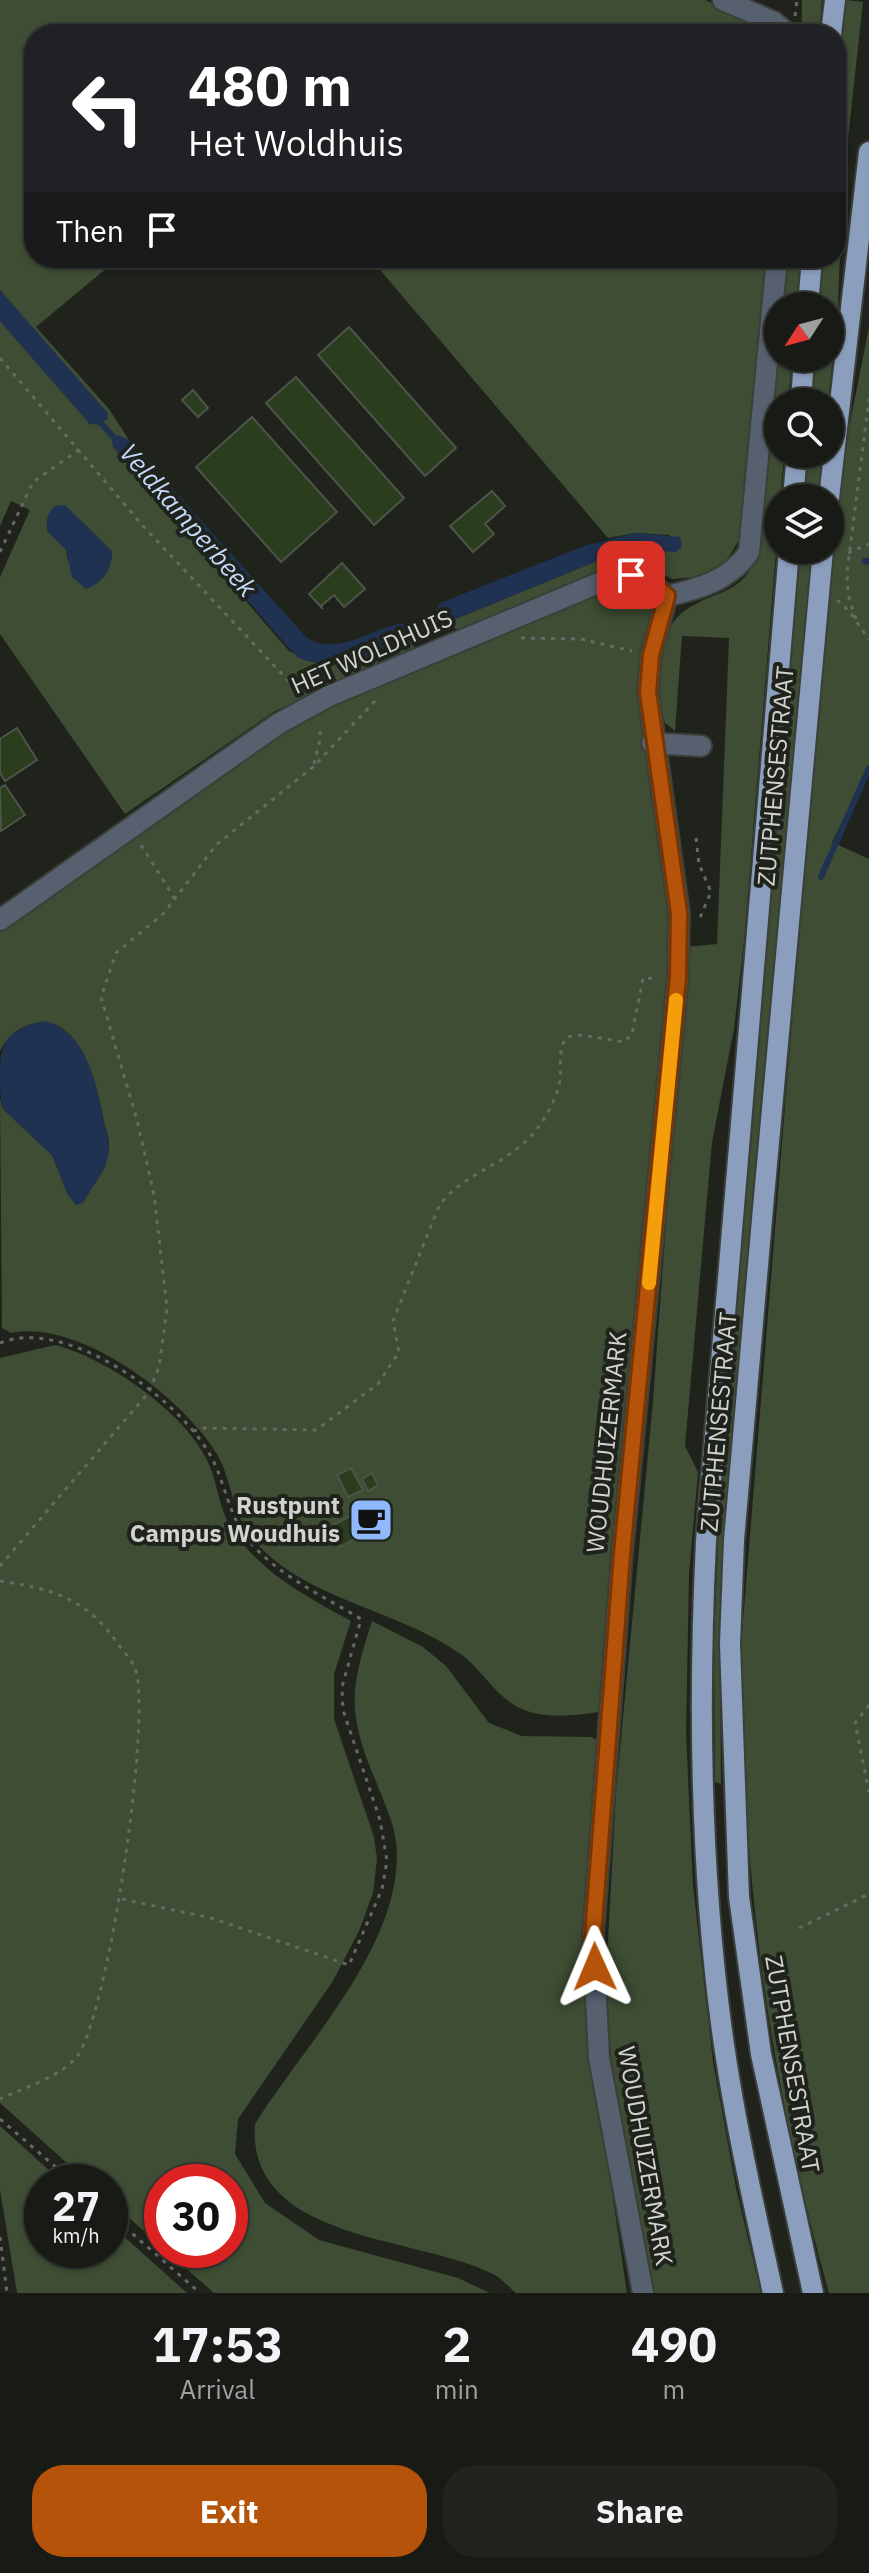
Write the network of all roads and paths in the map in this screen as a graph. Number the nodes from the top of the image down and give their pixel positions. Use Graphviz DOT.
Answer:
graph roads {
  1 [pos="723,0"];
  2 [pos="835,0"];
  3 [pos="776,24"];
  4 [pos="832,24"];
  5 [pos="869,152"];
  6 [pos="776,268"];
  7 [pos="811,268"];
  8 [pos="809,292"];
  9 [pos="0,358"];
  10 [pos="869,399"];
  11 [pos="80,449"];
  12 [pos="831,484"];
  13 [pos="869,544"];
  14 [pos="0,552"];
  15 [pos="848,553"];
  16 [pos="788,564"];
  17 [pos="822,564"];
  18 [pos="667,596"];
  19 [pos="856,619"];
  20 [pos="516,638"];
  21 [pos="651,655"];
  22 [pos="381,695"];
  23 [pos="309,706"];
  24 [pos="652,743"];
  25 [pos="701,746"];
  26 [pos="313,767"];
  27 [pos="130,828"];
  28 [pos="696,838"];
  29 [pos="175,899"];
  30 [pos="0,920"];
  31 [pos="698,922"];
  32 [pos="678,977"];
  33 [pos="0,1343"];
  34 [pos="149,1392"];
  35 [pos="193,1431"];
  36 [pos="0,1566"];
  37 [pos="0,1581"];
  38 [pos="869,1705"];
  39 [pos="869,1792"];
  40 [pos="869,1894"];
  41 [pos="117,1898"];
  42 [pos="799,1928"];
  43 [pos="0,2099"];
  44 [pos="0,2119"];
  45 [pos="52,2164"];
  46 [pos="128,2230"];
  47 [pos="0,2237"];
  48 [pos="7,2293"];
  49 [pos="200,2293"];
  50 [pos="643,2293"];
  51 [pos="773,2293"];
  52 [pos="813,2293"];
  1 -- 3 [label="street"];
  2 -- 4 [label="main road"];
  5 -- 12 [label="main road"];
  6 -- 18 [label="street"];
  7 -- 8 [label="main road"];
  9 -- 11 [label="path"];
  10 -- 15 [label="path"];
  11 -- 14 [label="path"];
  11 -- 23 [label="path"];
  13 -- 15 [label="path"];
  15 -- 19 [label="path"];
  16 -- 51 [label="main road, ZUTPHENSESTRAAT"];
  17 -- 52 [label="main road, ZUTPHENSESTRAAT"];
  18 -- 21 [label="street, WOUDHUIZERMARK"];
  18 -- 23 [label="street, HET WOLDHUIS"];
  20 -- 21 [label="path"];
  21 -- 24 [label="street, WOUDHUIZERMARK"];
  22 -- 26 [label="path"];
  23 -- 26 [label="path"];
  23 -- 27 [label="street, HET WOLDHUIS"];
  24 -- 25 [label="street"];
  24 -- 32 [label="street, WOUDHUIZERMARK"];
  26 -- 29 [label="path"];
  27 -- 29 [label="path"];
  27 -- 30 [label="street, HET WOLDHUIS"];
  28 -- 31 [label="path"];
  29 -- 34 [label="path"];
  32 -- 35 [label="path"];
  32 -- 50 [label="street, WOUDHUIZERMARK"];
  33 -- 34 [label="path"];
  34 -- 35 [label="path"];
  34 -- 36 [label="path"];
  35 -- 41 [label="path"];
  37 -- 41 [label="path"];
  38 -- 39 [label="path"];
  40 -- 42 [label="path"];
  41 -- 43 [label="path"];
  44 -- 45 [label="path"];
  46 -- 49 [label="path"];
  47 -- 48 [label="path"];
}
